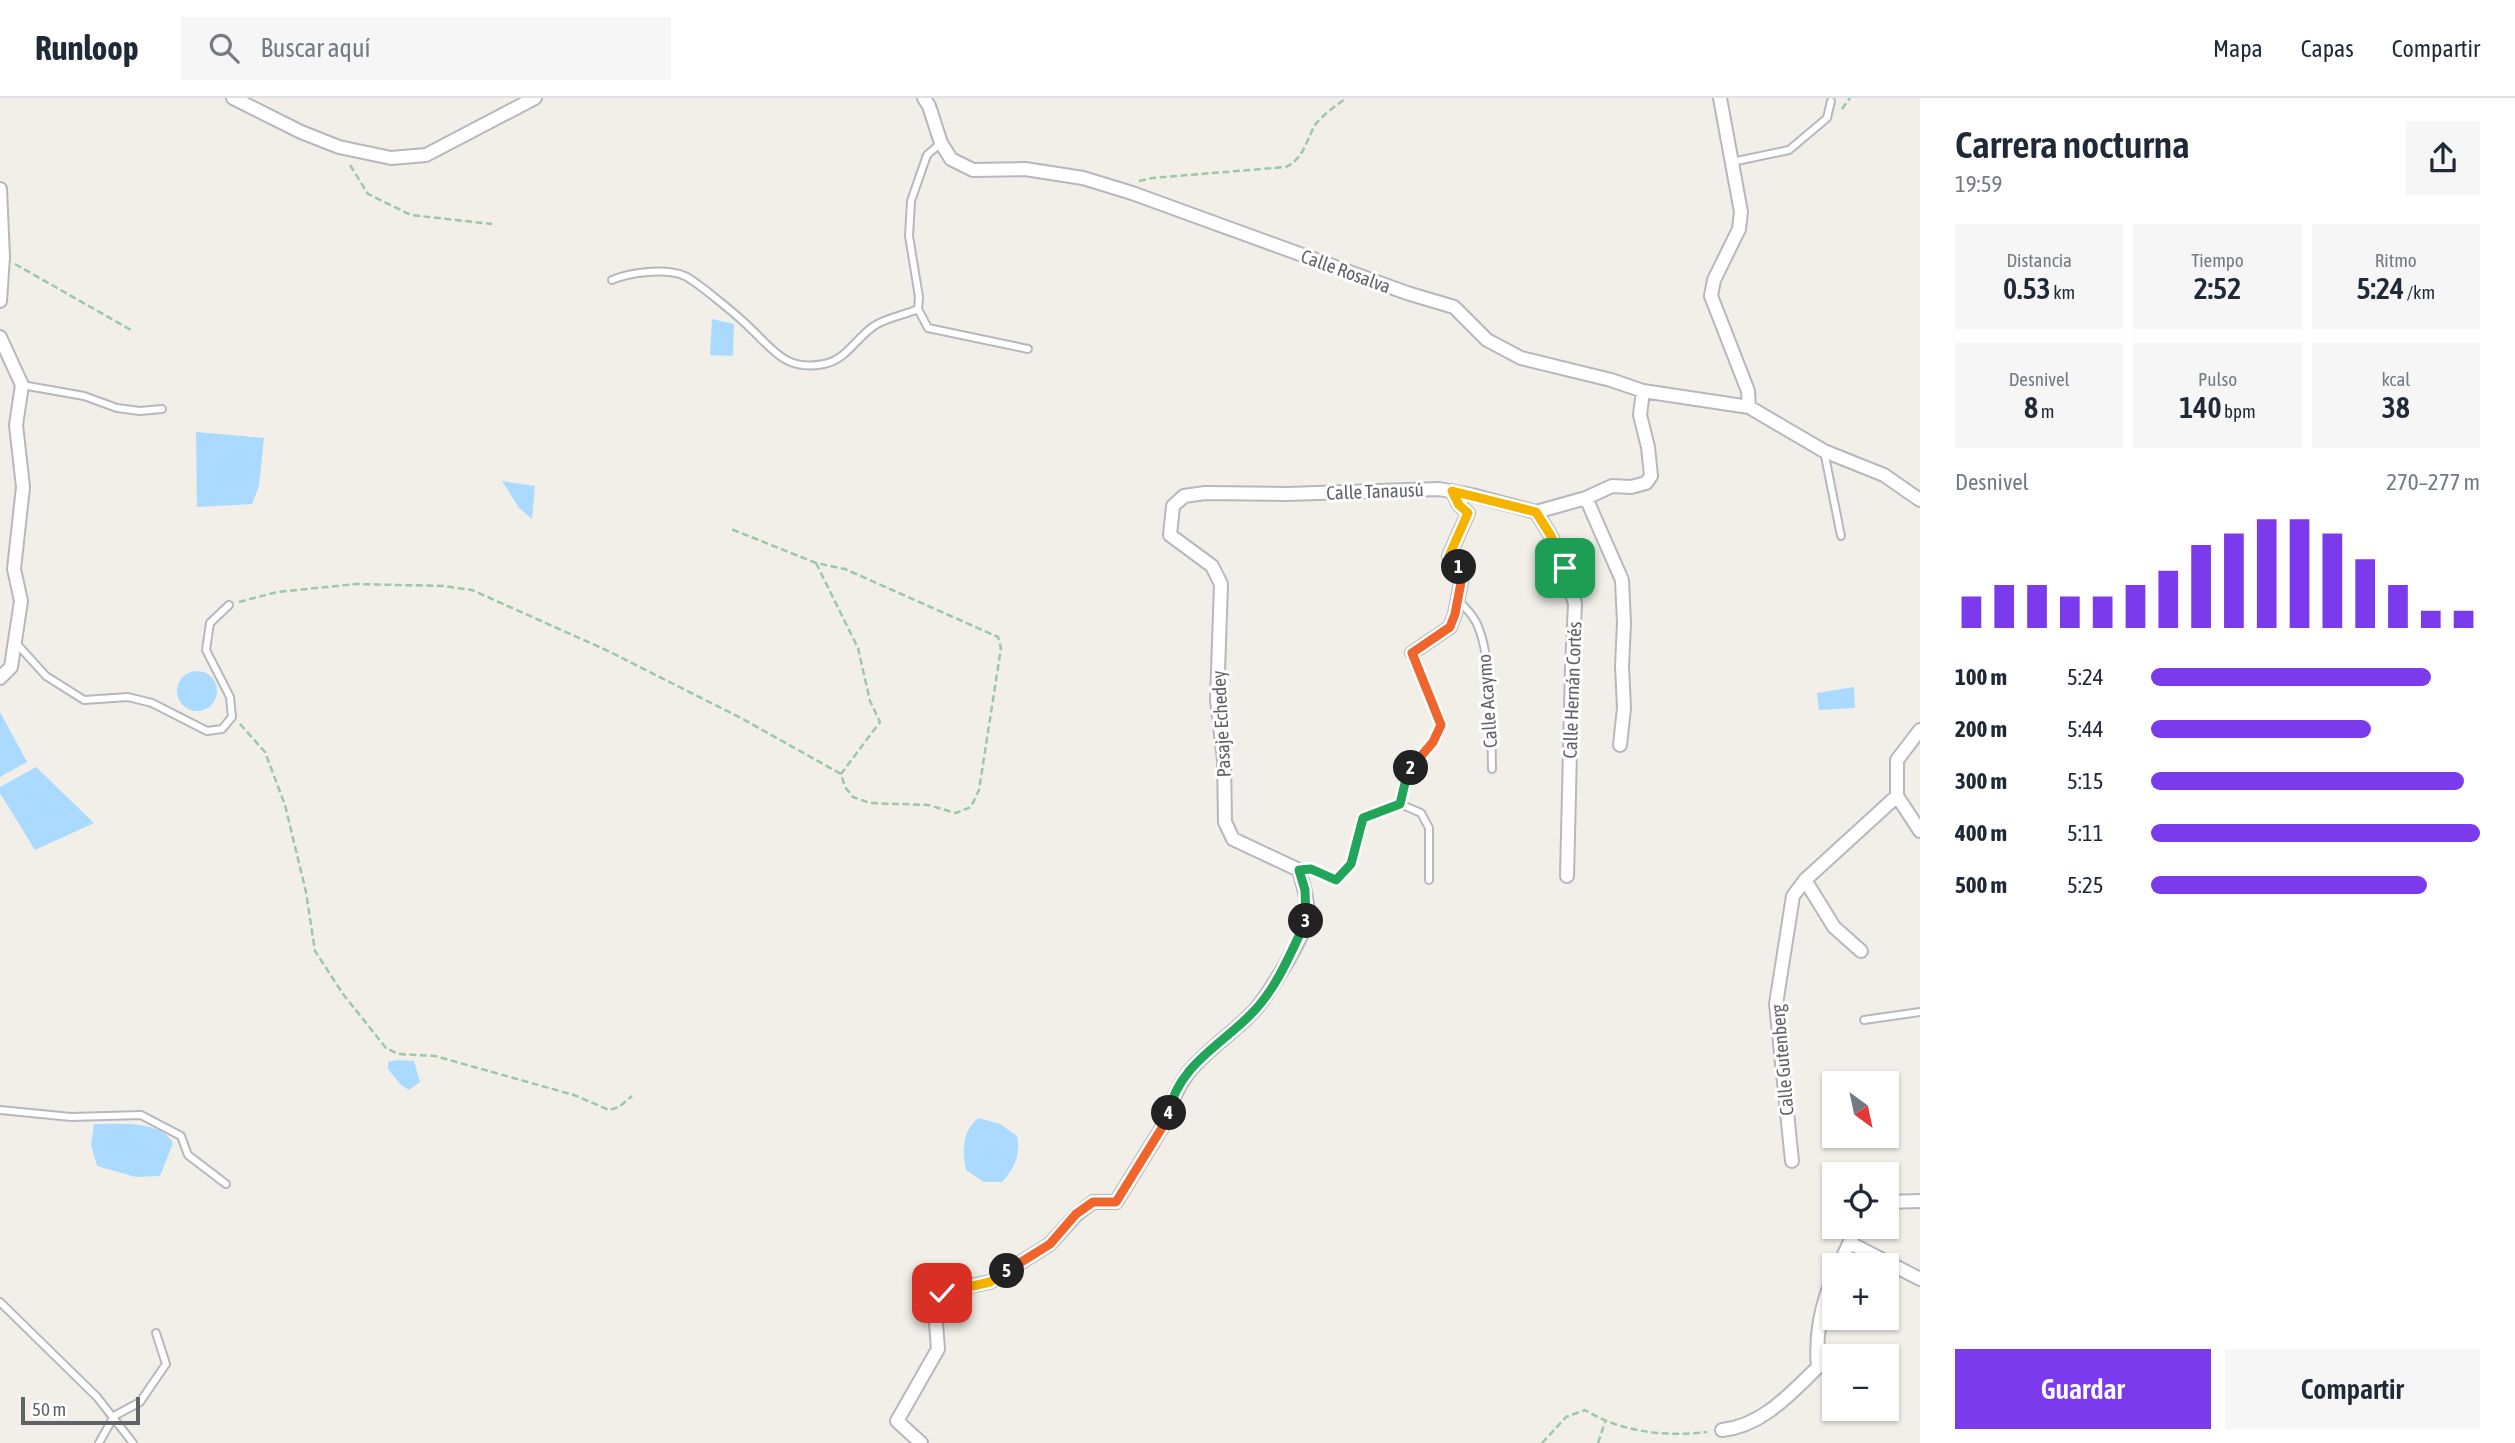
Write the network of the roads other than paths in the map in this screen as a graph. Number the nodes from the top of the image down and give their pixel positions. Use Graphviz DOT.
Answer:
graph roads {
  1 [pos="233,98"];
  2 [pos="535,98"];
  3 [pos="924,98"];
  4 [pos="1720,98"];
  5 [pos="1831,102"];
  6 [pos="941,143"];
  7 [pos="1732,162"];
  8 [pos="0,189"];
  9 [pos="612,280"];
  10 [pos="0,301"];
  11 [pos="919,309"];
  12 [pos="0,337"];
  13 [pos="1028,349"];
  14 [pos="22,385"];
  15 [pos="1643,391"];
  16 [pos="1749,407"];
  17 [pos="162,409"];
  18 [pos="1824,451"];
  19 [pos="1452,491"];
  20 [pos="1587,498"];
  21 [pos="1920,500"];
  22 [pos="1536,512"];
  23 [pos="1841,536"];
  24 [pos="1221,584"];
  25 [pos="1458,599"];
  26 [pos="229,604"];
  27 [pos="15,641"];
  28 [pos="1412,653"];
  29 [pos="0,678"];
  30 [pos="1920,730"];
  31 [pos="1620,745"];
  32 [pos="1492,769"];
  33 [pos="1897,796"];
  34 [pos="1400,804"];
  35 [pos="1920,831"];
  36 [pos="1299,870"];
  37 [pos="1567,876"];
  38 [pos="1429,880"];
  39 [pos="1805,880"];
  40 [pos="1861,951"];
  41 [pos="1920,1012"];
  42 [pos="1864,1020"];
  43 [pos="0,1110"];
  44 [pos="1792,1161"];
  45 [pos="226,1184"];
  46 [pos="1920,1201"];
  47 [pos="1899,1202"];
  48 [pos="1852,1239"];
  49 [pos="1850,1243"];
  50 [pos="1845,1253"];
  51 [pos="1920,1279"];
  52 [pos="0,1302"];
  53 [pos="1822,1317"];
  54 [pos="156,1333"];
  55 [pos="114,1416"];
  56 [pos="1721,1430"];
  57 [pos="99,1443"];
  58 [pos="133,1443"];
  59 [pos="921,1443"];
  1 -- 2 [label="street"];
  3 -- 6 [label="street"];
  4 -- 7 [label="street"];
  5 -- 7 [label="lane"];
  6 -- 11 [label="lane"];
  6 -- 15 [label="street, Calle Rosalva"];
  7 -- 16 [label="street"];
  8 -- 10 [label="street"];
  9 -- 11 [label="lane"];
  11 -- 13 [label="lane"];
  12 -- 14 [label="street"];
  14 -- 17 [label="lane"];
  14 -- 27 [label="street"];
  15 -- 16 [label="street, Calle Rosalva"];
  15 -- 20 [label="street, Calle Tanausú"];
  16 -- 18 [label="street"];
  18 -- 21 [label="street"];
  18 -- 23 [label="lane"];
  19 -- 22 [label="street, Calle Tanausú"];
  19 -- 24 [label="street, Calle Tanausú"];
  19 -- 25 [label="street"];
  20 -- 22 [label="street, Calle Tanausú"];
  20 -- 31 [label="street"];
  22 -- 37 [label="street, Calle Hernán Cortés"];
  24 -- 36 [label="street, Pasaje Echedey"];
  25 -- 28 [label="street"];
  25 -- 32 [label="lane, Calle Acaymo"];
  26 -- 27 [label="lane"];
  27 -- 29 [label="street"];
  28 -- 34 [label="lane"];
  30 -- 33 [label="street"];
  33 -- 35 [label="street"];
  33 -- 39 [label="street"];
  34 -- 36 [label="lane"];
  34 -- 38 [label="lane"];
  36 -- 59 [label="street"];
  39 -- 40 [label="street"];
  39 -- 44 [label="street, Calle Gutenberg"];
  41 -- 42 [label="lane"];
  43 -- 45 [label="lane"];
  46 -- 47 [label="street"];
  48 -- 49 [label="street"];
  49 -- 50 [label="street"];
  49 -- 51 [label="street"];
  52 -- 55 [label="lane"];
  53 -- 56 [label="street"];
  54 -- 55 [label="lane"];
  55 -- 57 [label="lane"];
  55 -- 58 [label="lane"];
}
